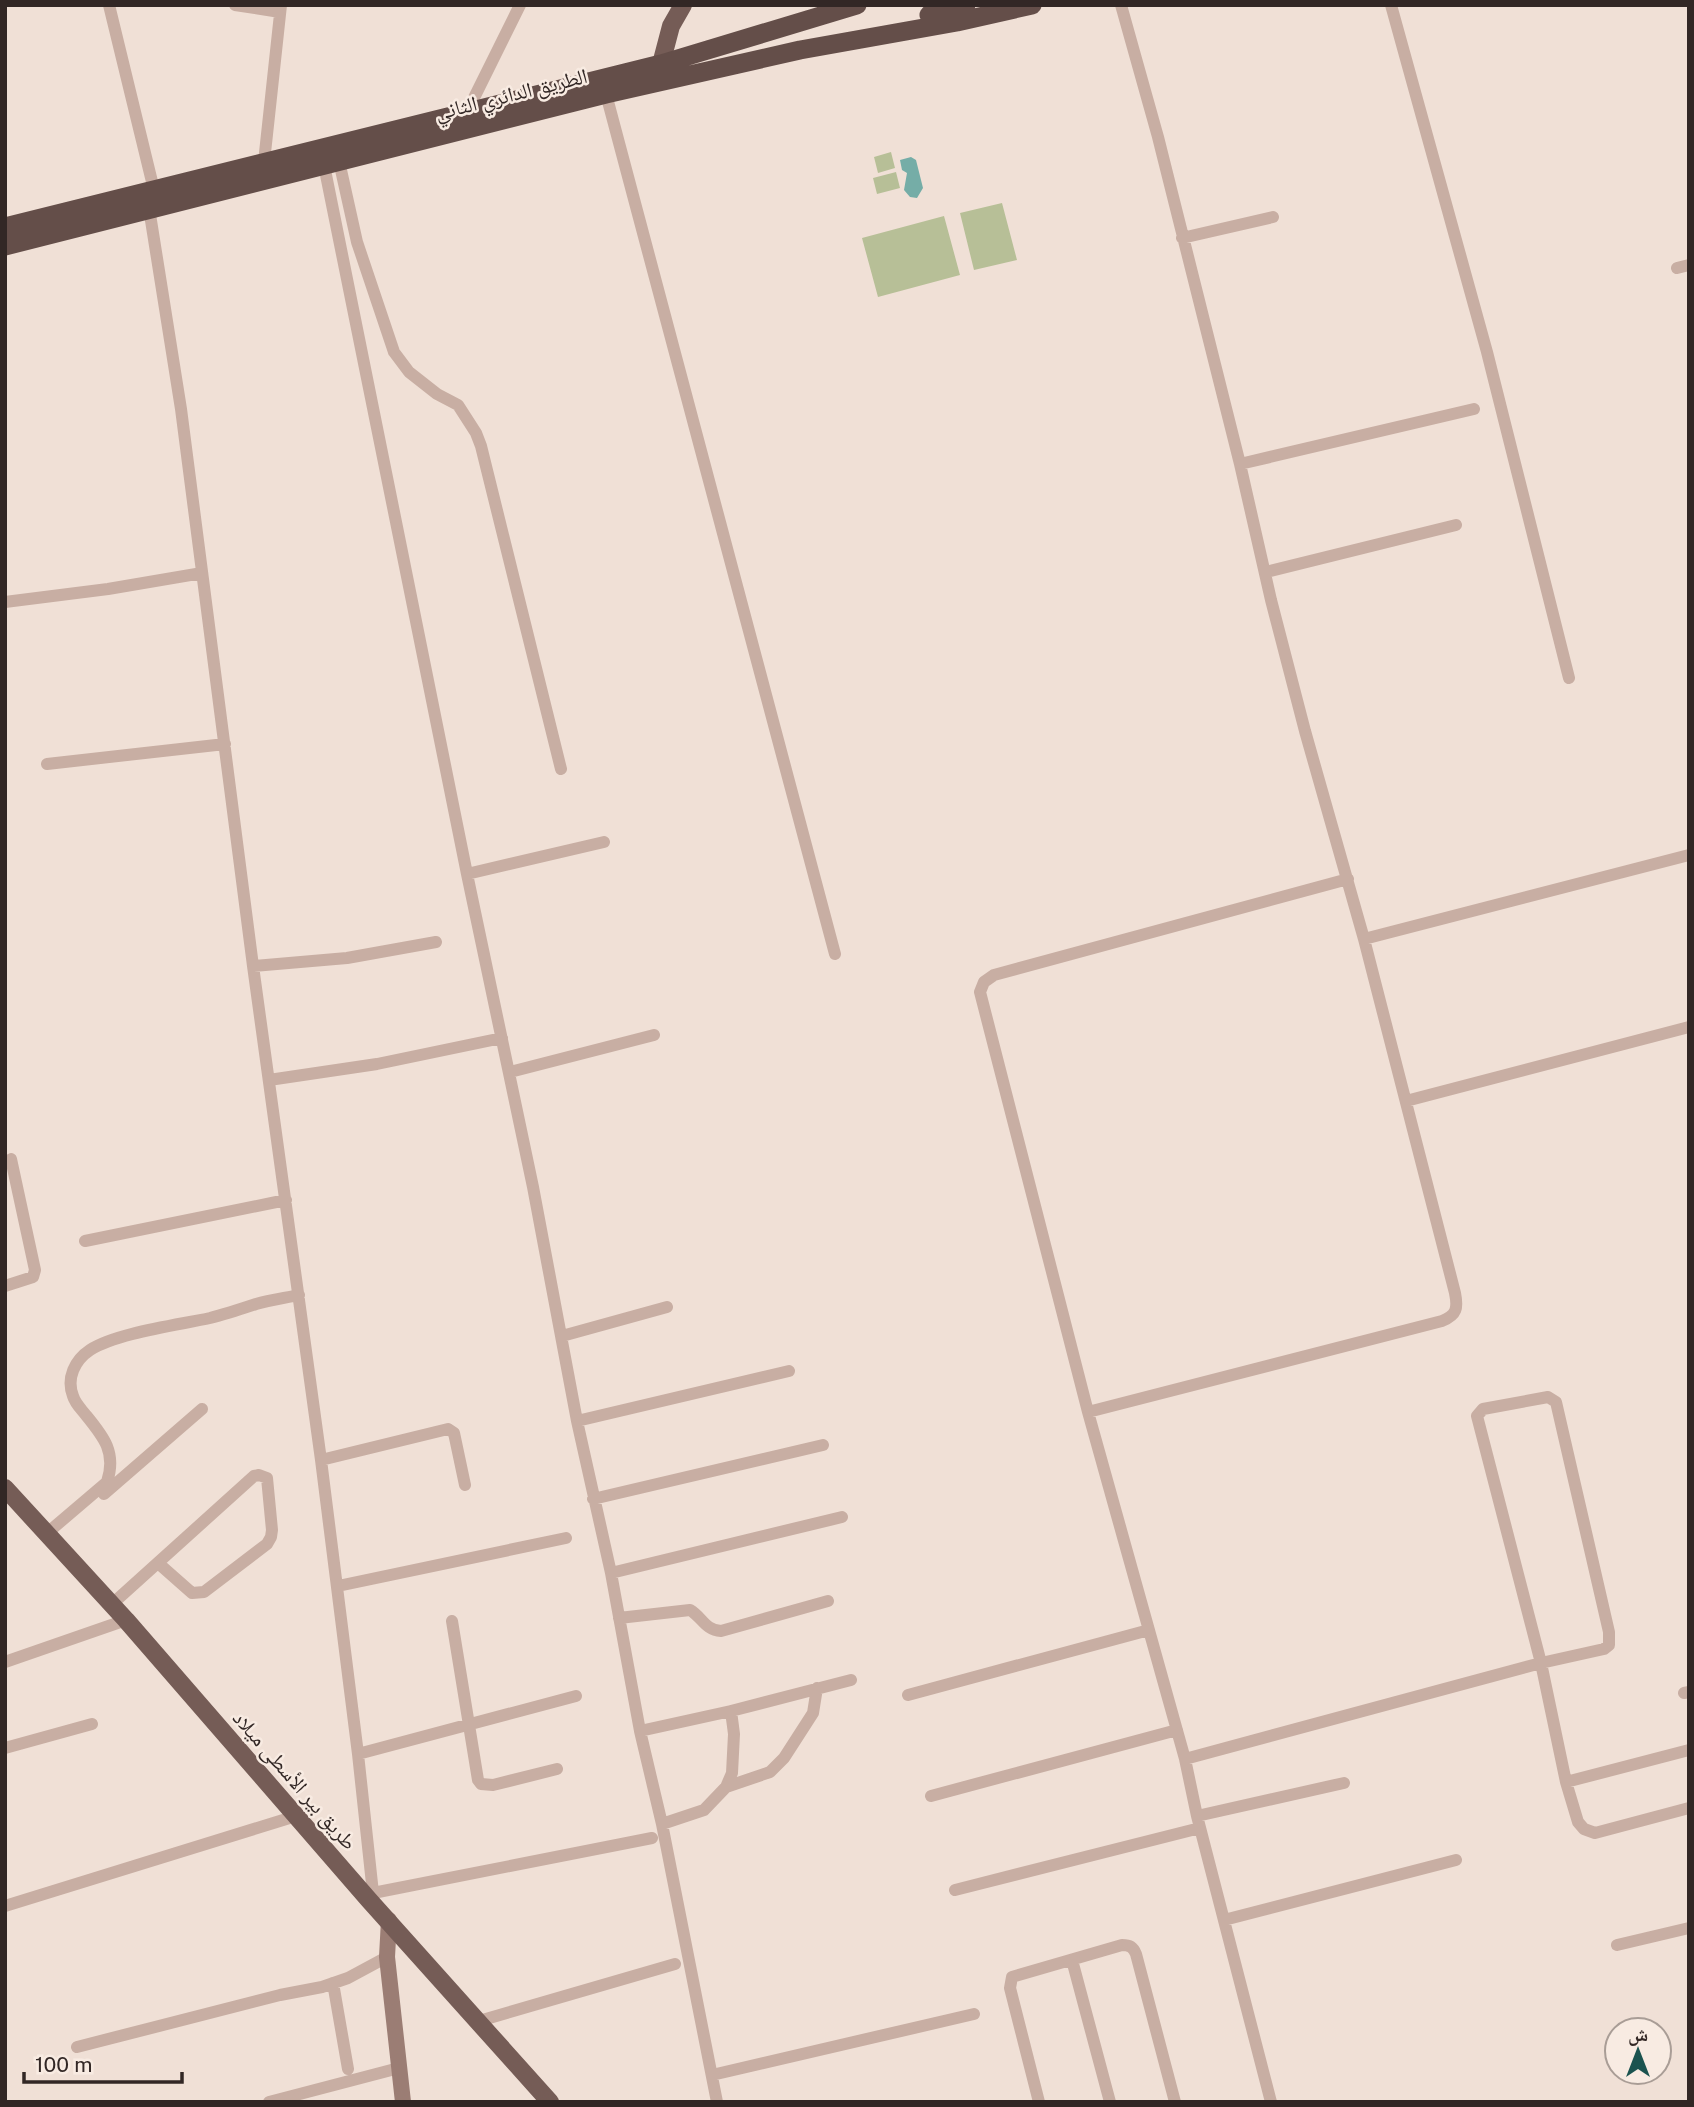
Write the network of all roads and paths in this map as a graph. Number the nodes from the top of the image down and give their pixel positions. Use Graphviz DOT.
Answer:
graph roads {
  1 [pos="109,5"];
  2 [pos="234,5"];
  3 [pos="520,5"];
  4 [pos="683,5"];
  5 [pos="857,5"];
  6 [pos="966,5"];
  7 [pos="1032,5"];
  8 [pos="1121,5"];
  9 [pos="1391,5"];
  10 [pos="281,8"];
  11 [pos="800,50"];
  12 [pos="660,64"];
  13 [pos="606,94"];
  14 [pos="467,112"];
  15 [pos="264,162"];
  16 [pos="332,163"];
  17 [pos="151,199"];
  18 [pos="1273,217"];
  19 [pos="5,227"];
  20 [pos="1182,238"];
  21 [pos="5,246"];
  22 [pos="1474,410"];
  23 [pos="1240,464"];
  24 [pos="1456,525"];
  25 [pos="1266,572"];
  26 [pos="202,573"];
  27 [pos="5,602"];
  28 [pos="1569,678"];
  29 [pos="225,744"];
  30 [pos="47,764"];
  31 [pos="561,769"];
  32 [pos="604,842"];
  33 [pos="1689,855"];
  34 [pos="467,874"];
  35 [pos="1348,879"];
  36 [pos="1364,939"];
  37 [pos="436,942"];
  38 [pos="835,954"];
  39 [pos="253,966"];
  40 [pos="1689,1027"];
  41 [pos="654,1035"];
  42 [pos="502,1038"];
  43 [pos="510,1072"];
  44 [pos="269,1080"];
  45 [pos="1406,1101"];
  46 [pos="12,1158"];
  47 [pos="286,1200"];
  48 [pos="85,1241"];
  49 [pos="5,1286"];
  50 [pos="299,1295"];
  51 [pos="667,1307"];
  52 [pos="562,1336"];
  53 [pos="789,1371"];
  54 [pos="202,1409"];
  55 [pos="1088,1412"];
  56 [pos="577,1421"];
  57 [pos="823,1445"];
  58 [pos="321,1460"];
  59 [pos="465,1485"];
  60 [pos="5,1488"];
  61 [pos="593,1499"];
  62 [pos="69,1515"];
  63 [pos="842,1517"];
  64 [pos="46,1534"];
  65 [pos="566,1538"];
  66 [pos="158,1563"];
  67 [pos="611,1573"];
  68 [pos="338,1586"];
  69 [pos="828,1601"];
  70 [pos="111,1605"];
  71 [pos="619,1618"];
  72 [pos="126,1620"];
  73 [pos="453,1621"];
  74 [pos="1149,1630"];
  75 [pos="5,1662"];
  76 [pos="1541,1663"];
  77 [pos="850,1680"];
  78 [pos="817,1688"];
  79 [pos="908,1695"];
  80 [pos="576,1696"];
  81 [pos="731,1711"];
  82 [pos="92,1724"];
  83 [pos="469,1725"];
  84 [pos="1177,1730"];
  85 [pos="640,1731"];
  86 [pos="5,1748"];
  87 [pos="1689,1750"];
  88 [pos="358,1754"];
  89 [pos="1185,1759"];
  90 [pos="557,1769"];
  91 [pos="1566,1782"];
  92 [pos="1344,1783"];
  93 [pos="726,1787"];
  94 [pos="931,1796"];
  95 [pos="1689,1808"];
  96 [pos="296,1816"];
  97 [pos="1199,1822"];
  98 [pos="662,1824"];
  99 [pos="652,1838"];
  100 [pos="1456,1860"];
  101 [pos="955,1890"];
  102 [pos="371,1896"];
  103 [pos="5,1906"];
  104 [pos="389,1920"];
  105 [pos="1224,1920"];
  106 [pos="1689,1928"];
  107 [pos="1617,1945"];
  108 [pos="387,1957"];
  109 [pos="1072,1960"];
  110 [pos="675,1964"];
  111 [pos="334,1983"];
  112 [pos="974,2014"];
  113 [pos="479,2021"];
  114 [pos="77,2047"];
  115 [pos="399,2068"];
  116 [pos="348,2069"];
  117 [pos="712,2075"];
  118 [pos="277,2101"];
  119 [pos="403,2102"];
  120 [pos="550,2102"];
  121 [pos="717,2102"];
  122 [pos="1040,2102"];
  123 [pos="1110,2102"];
  124 [pos="1175,2102"];
  125 [pos="1271,2102"];
  1 -- 17 [label="street"];
  2 -- 10 [label="street"];
  3 -- 14 [label="street"];
  4 -- 12 [label="main road"];
  5 -- 12 [label="highway, الطريق الدائري الثاني"];
  6 -- 11 [label="highway"];
  7 -- 11 [label="highway, الطريق الدائري الثاني"];
  8 -- 20 [label="street"];
  9 -- 28 [label="street"];
  10 -- 15 [label="street"];
  11 -- 13 [label="highway, الطريق الدائري الثاني"];
  12 -- 14 [label="highway, الطريق الدائري الثاني"];
  13 -- 16 [label="highway, الطريق الدائري الثاني"];
  13 -- 38 [label="street"];
  14 -- 15 [label="highway, الطريق الدائري الثاني"];
  15 -- 17 [label="highway, الطريق الدائري الثاني"];
  16 -- 17 [label="highway, الطريق الدائري الثاني"];
  16 -- 31 [label="street"];
  16 -- 34 [label="street"];
  17 -- 19 [label="highway, الطريق الدائري الثاني"];
  17 -- 21 [label="highway, الطريق الدائري الثاني"];
  17 -- 26 [label="street"];
  18 -- 20 [label="street"];
  20 -- 23 [label="street"];
  22 -- 23 [label="street"];
  23 -- 25 [label="street"];
  24 -- 25 [label="street"];
  25 -- 35 [label="street"];
  26 -- 27 [label="street"];
  26 -- 29 [label="street"];
  29 -- 30 [label="street"];
  29 -- 39 [label="street"];
  32 -- 34 [label="street"];
  33 -- 36 [label="street"];
  34 -- 42 [label="street"];
  35 -- 36 [label="street"];
  35 -- 55 [label="street"];
  36 -- 45 [label="street"];
  37 -- 39 [label="street"];
  39 -- 44 [label="street"];
  40 -- 45 [label="street"];
  41 -- 43 [label="street"];
  42 -- 43 [label="street"];
  42 -- 44 [label="street"];
  43 -- 52 [label="street"];
  44 -- 47 [label="street"];
  45 -- 55 [label="street"];
  46 -- 49 [label="street"];
  47 -- 48 [label="street"];
  47 -- 50 [label="street"];
  50 -- 58 [label="street"];
  50 -- 62 [label="street"];
  51 -- 52 [label="street"];
  52 -- 56 [label="street"];
  53 -- 56 [label="street"];
  54 -- 62 [label="street"];
  55 -- 74 [label="street"];
  56 -- 61 [label="street"];
  57 -- 61 [label="street"];
  58 -- 59 [label="street"];
  58 -- 68 [label="street"];
  60 -- 64 [label="main road, طريق بير الأسطى ميلاد"];
  61 -- 67 [label="street"];
  62 -- 64 [label="street"];
  63 -- 67 [label="street"];
  64 -- 70 [label="main road, طريق بير الأسطى ميلاد"];
  65 -- 68 [label="street"];
  66 -- 66 [label="street"];
  66 -- 70 [label="street"];
  67 -- 71 [label="street"];
  68 -- 88 [label="street"];
  69 -- 71 [label="street"];
  70 -- 72 [label="main road, طريق بير الأسطى ميلاد"];
  71 -- 85 [label="street"];
  72 -- 75 [label="street"];
  72 -- 96 [label="main road, طريق بير الأسطى ميلاد"];
  73 -- 83 [label="street"];
  74 -- 79 [label="street"];
  74 -- 84 [label="street"];
  76 -- 76 [label="street"];
  76 -- 89 [label="street"];
  76 -- 91 [label="street"];
  77 -- 78 [label="street"];
  78 -- 81 [label="street"];
  78 -- 93 [label="street"];
  80 -- 83 [label="street"];
  81 -- 85 [label="street"];
  81 -- 93 [label="street"];
  82 -- 86 [label="street"];
  83 -- 88 [label="street"];
  83 -- 90 [label="street"];
  84 -- 89 [label="street"];
  84 -- 94 [label="street"];
  85 -- 98 [label="street"];
  87 -- 91 [label="street"];
  88 -- 102 [label="street"];
  89 -- 97 [label="street"];
  91 -- 95 [label="street"];
  92 -- 97 [label="street"];
  93 -- 98 [label="street"];
  96 -- 102 [label="main road, طريق بير الأسطى ميلاد"];
  96 -- 103 [label="street"];
  97 -- 101 [label="street"];
  97 -- 105 [label="street"];
  98 -- 117 [label="street"];
  99 -- 102 [label="street"];
  100 -- 105 [label="street"];
  102 -- 104 [label="main road, طريق بير الأسطى ميلاد"];
  104 -- 108 [label="main road"];
  104 -- 113 [label="main road, طريق بير الأسطى ميلاد"];
  105 -- 125 [label="street"];
  106 -- 107 [label="street"];
  108 -- 111 [label="street"];
  108 -- 115 [label="main road"];
  109 -- 122 [label="street"];
  109 -- 123 [label="street"];
  109 -- 124 [label="street"];
  110 -- 113 [label="street"];
  111 -- 114 [label="street"];
  111 -- 116 [label="street"];
  112 -- 117 [label="street"];
  113 -- 120 [label="main road, طريق بير الأسطى ميلاد"];
  115 -- 118 [label="street"];
  115 -- 119 [label="main road"];
  117 -- 121 [label="street"];
}
